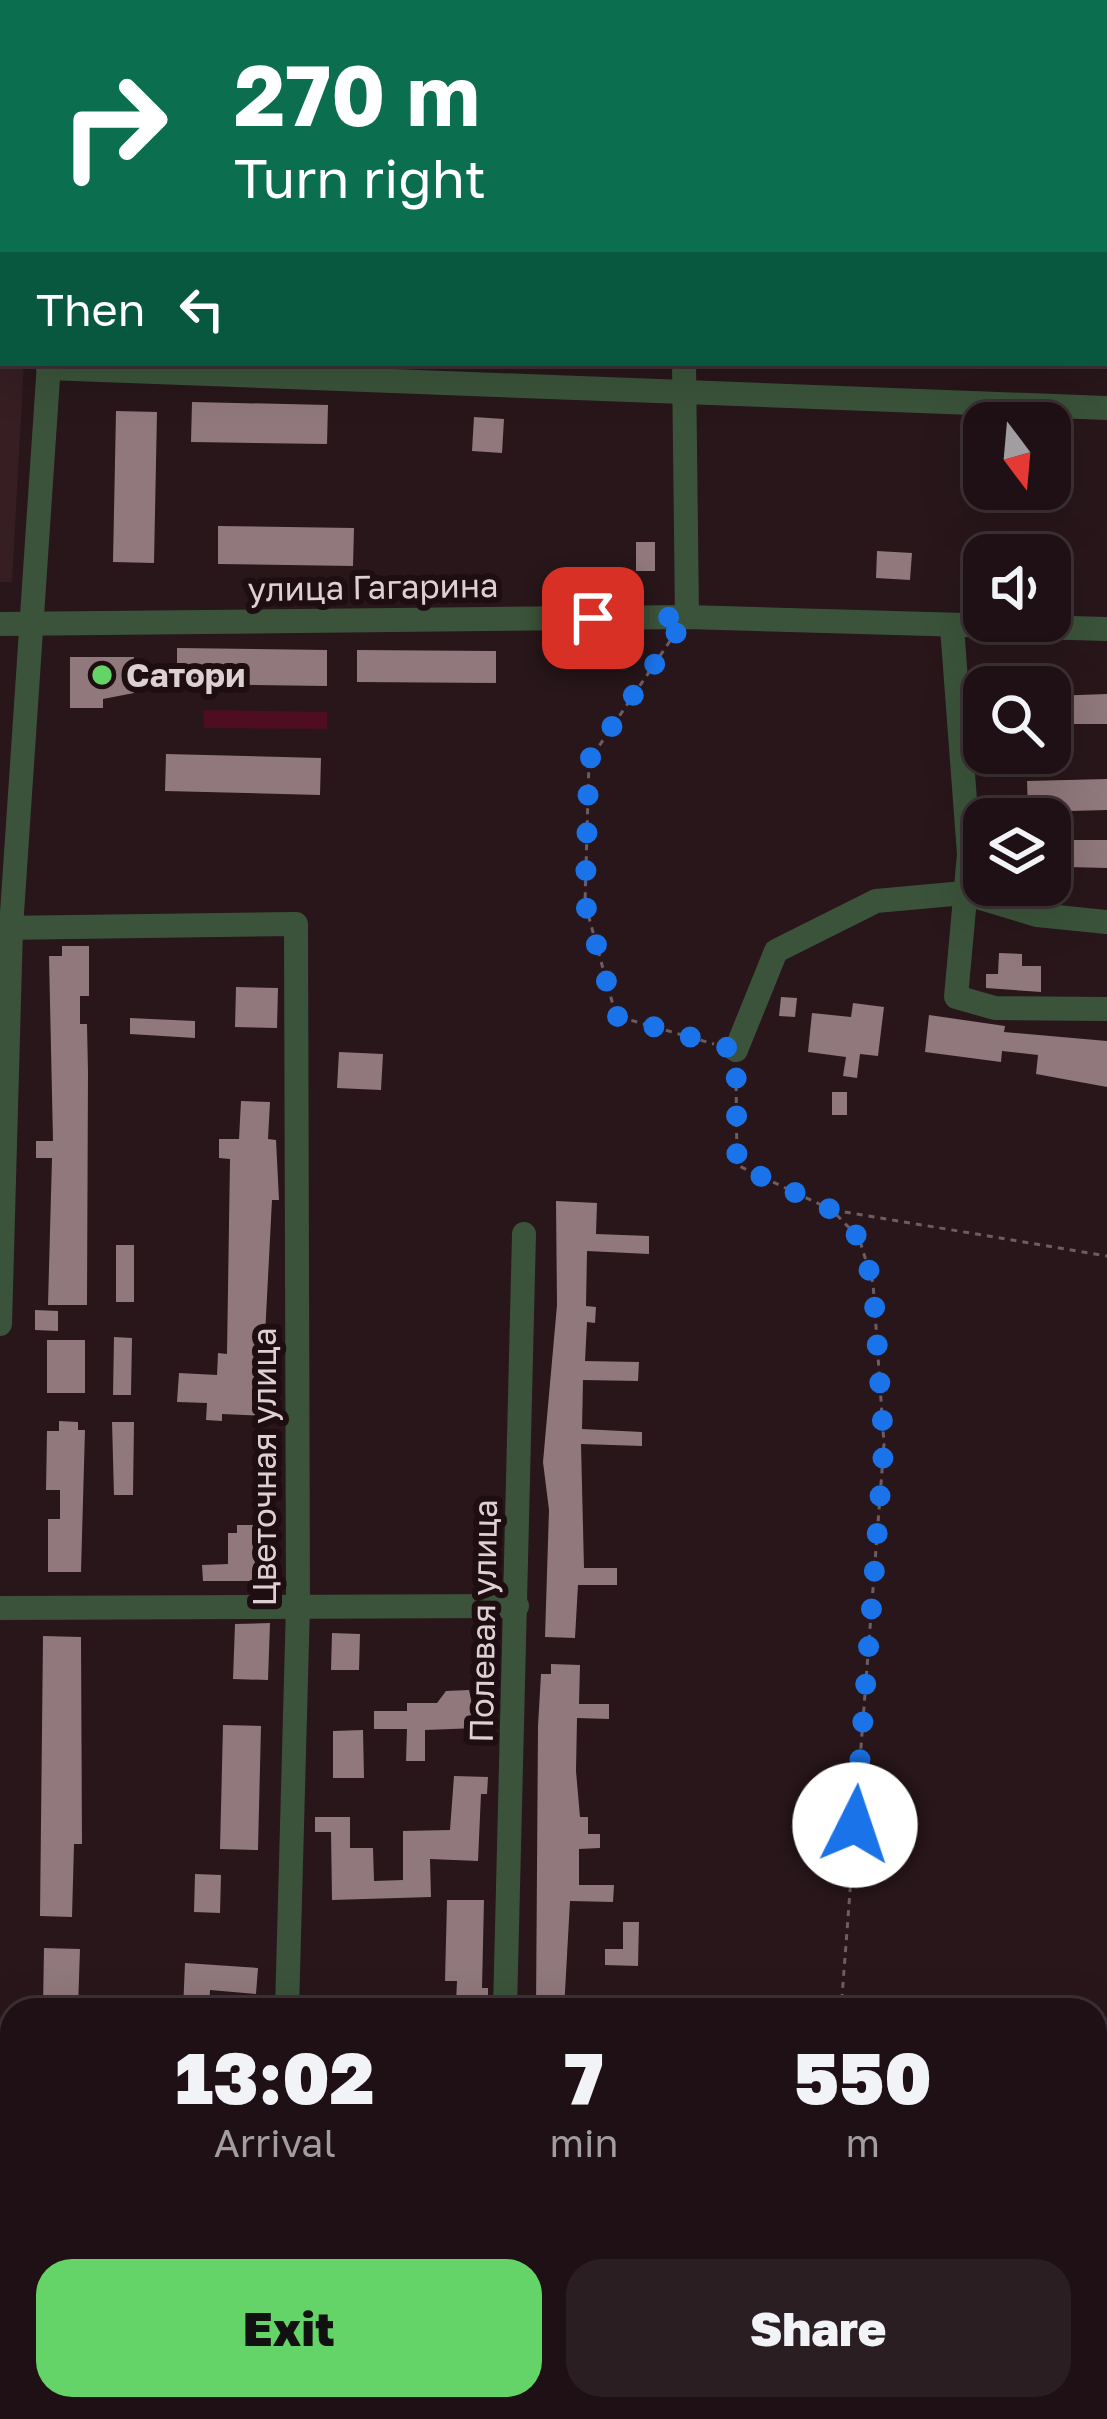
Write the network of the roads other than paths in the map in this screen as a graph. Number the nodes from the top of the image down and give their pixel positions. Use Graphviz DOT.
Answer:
graph roads {
  1 [pos="49,366"];
  2 [pos="72,366"];
  3 [pos="684,366"];
  4 [pos="683,392"];
  5 [pos="1107,408"];
  6 [pos="687,617"];
  7 [pos="0,624"];
  8 [pos="32,624"];
  9 [pos="952,628"];
  10 [pos="1107,629"];
  11 [pos="965,798"];
  12 [pos="963,892"];
  13 [pos="963,905"];
  14 [pos="1008,906"];
  15 [pos="1107,922"];
  16 [pos="6,928"];
  17 [pos="1107,1009"];
  18 [pos="736,1050"];
  19 [pos="3,1158"];
  20 [pos="524,1234"];
  21 [pos="0,1324"];
  22 [pos="298,1605"];
  23 [pos="517,1606"];
  24 [pos="0,1607"];
  25 [pos="287,1998"];
  26 [pos="505,1998"];
  1 -- 8 [label="street"];
  2 -- 4 [label="street"];
  3 -- 4 [label="street"];
  4 -- 5 [label="street"];
  4 -- 6 [label="street"];
  6 -- 8 [label="street, улица Гагарина"];
  6 -- 9 [label="street, улица Гагарина"];
  7 -- 8 [label="street, улица Гагарина"];
  8 -- 16 [label="street"];
  9 -- 10 [label="street, улица Гагарина"];
  9 -- 11 [label="street"];
  12 -- 18 [label="street"];
  13 -- 17 [label="street"];
  14 -- 15 [label="street"];
  16 -- 19 [label="street"];
  16 -- 22 [label="street, Цветочная улица"];
  19 -- 21 [label="street"];
  20 -- 23 [label="street, Полевая улица"];
  22 -- 23 [label="street"];
  22 -- 24 [label="street"];
  22 -- 25 [label="street, Цветочная улица"];
  23 -- 26 [label="street, Полевая улица"];
}
